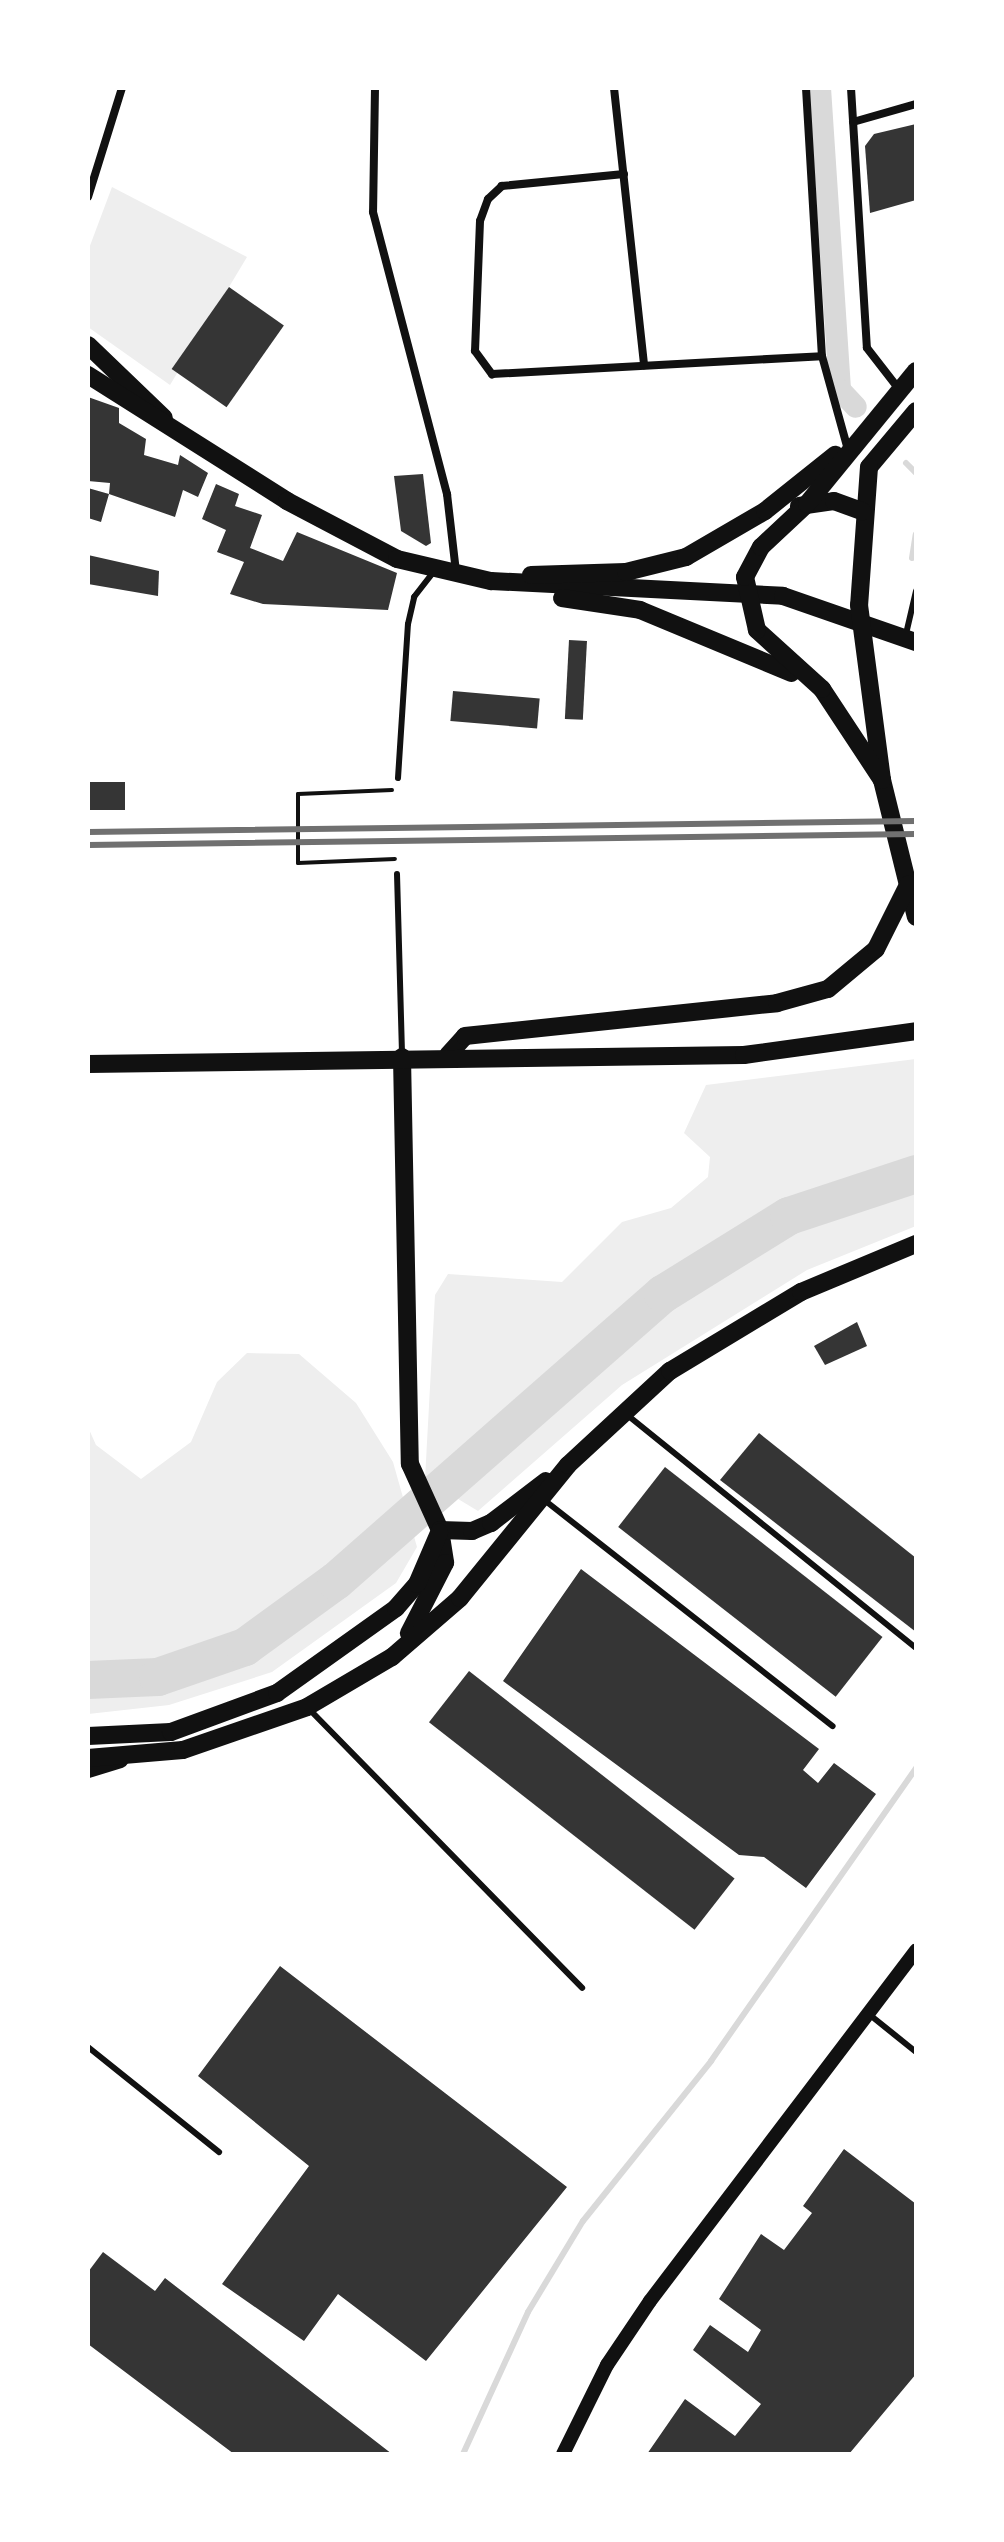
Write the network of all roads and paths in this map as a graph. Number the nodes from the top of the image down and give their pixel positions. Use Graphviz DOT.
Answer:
graph roads {
  1 [pos="122,88"];
  2 [pos="375,88"];
  3 [pos="614,88"];
  4 [pos="806,88"];
  5 [pos="851,88"];
  6 [pos="916,104"];
  7 [pos="853,122"];
  8 [pos="624,174"];
  9 [pos="88,197"];
  10 [pos="88,345"];
  11 [pos="822,356"];
  12 [pos="644,365"];
  13 [pos="916,371"];
  14 [pos="88,375"];
  15 [pos="898,388"];
  16 [pos="916,411"];
  17 [pos="171,426"];
  18 [pos="847,446"];
  19 [pos="807,504"];
  20 [pos="765,511"];
  21 [pos="862,511"];
  22 [pos="435,570"];
  23 [pos="457,577"];
  24 [pos="498,582"];
  25 [pos="916,591"];
  26 [pos="744,593"];
  27 [pos="910,639"];
  28 [pos="822,689"];
  29 [pos="398,778"];
  30 [pos="883,786"];
  31 [pos="398,790"];
  32 [pos="397,859"];
  33 [pos="397,874"];
  34 [pos="912,888"];
  35 [pos="916,917"];
  36 [pos="916,1031"];
  37 [pos="448,1055"];
  38 [pos="402,1057"];
  39 [pos="88,1064"];
  40 [pos="916,1244"];
  41 [pos="623,1411"];
  42 [pos="568,1465"];
  43 [pos="541,1498"];
  44 [pos="437,1524"];
  45 [pos="916,1648"];
  46 [pos="392,1657"];
  47 [pos="307,1707"];
  48 [pos="833,1726"];
  49 [pos="88,1736"];
  50 [pos="88,1758"];
  51 [pos="123,1759"];
  52 [pos="88,1770"];
  53 [pos="916,1950"];
  54 [pos="582,1988"];
  55 [pos="870,2015"];
  56 [pos="88,2047"];
  57 [pos="916,2052"];
  58 [pos="219,2152"];
  59 [pos="563,2454"];
  1 -- 9 [label="street"];
  2 -- 23 [label="street"];
  3 -- 8 [label="street"];
  4 -- 11 [label="street"];
  5 -- 7 [label="street"];
  6 -- 7 [label="street"];
  7 -- 15 [label="street"];
  8 -- 12 [label="street"];
  8 -- 12 [label="street"];
  10 -- 17 [label="main road"];
  11 -- 12 [label="street"];
  11 -- 18 [label="street"];
  13 -- 15 [label="main road"];
  14 -- 17 [label="main road"];
  15 -- 18 [label="main road"];
  16 -- 21 [label="main road"];
  17 -- 22 [label="main road"];
  18 -- 19 [label="main road"];
  18 -- 20 [label="main road"];
  19 -- 20 [label="main road"];
  19 -- 21 [label="main road"];
  19 -- 26 [label="main road"];
  20 -- 24 [label="main road"];
  21 -- 30 [label="main road"];
  22 -- 23 [label="main road"];
  22 -- 29 [label="lane"];
  23 -- 24 [label="main road"];
  24 -- 26 [label="main road"];
  24 -- 28 [label="main road"];
  25 -- 27 [label="lane"];
  26 -- 27 [label="main road"];
  26 -- 28 [label="main road"];
  28 -- 30 [label="main road"];
  30 -- 34 [label="main road"];
  31 -- 32 [label="path"];
  33 -- 38 [label="lane"];
  34 -- 35 [label="main road"];
  34 -- 37 [label="main road"];
  36 -- 37 [label="main road"];
  37 -- 38 [label="main road"];
  38 -- 39 [label="main road"];
  38 -- 44 [label="main road"];
  40 -- 41 [label="main road"];
  41 -- 42 [label="main road"];
  41 -- 45 [label="lane"];
  42 -- 43 [label="main road"];
  42 -- 44 [label="main road"];
  43 -- 46 [label="main road"];
  43 -- 48 [label="lane"];
  44 -- 46 [label="main road"];
  44 -- 49 [label="main road"];
  46 -- 47 [label="main road"];
  47 -- 51 [label="main road"];
  47 -- 54 [label="lane"];
  50 -- 51 [label="main road"];
  51 -- 52 [label="main road"];
  53 -- 55 [label="street"];
  55 -- 57 [label="lane"];
  55 -- 59 [label="street"];
  56 -- 58 [label="lane"];
}
